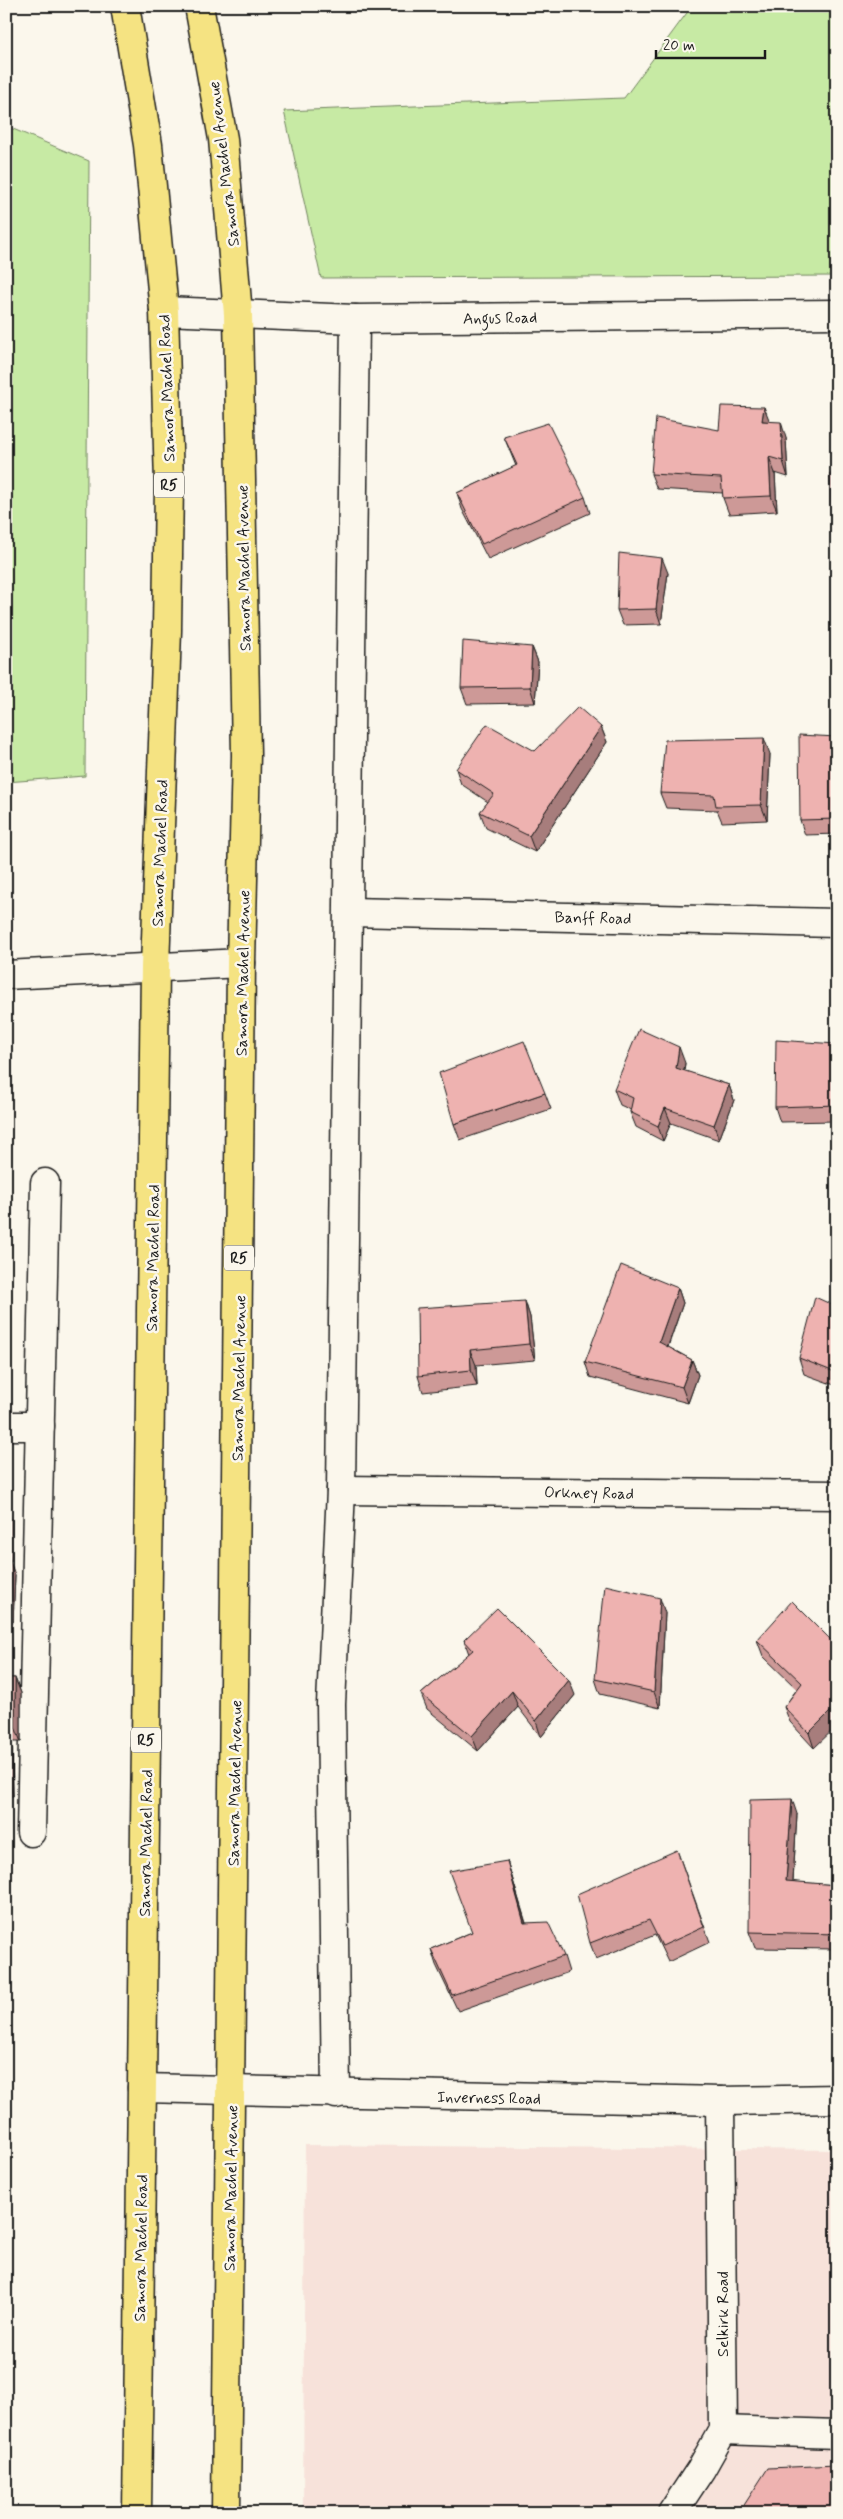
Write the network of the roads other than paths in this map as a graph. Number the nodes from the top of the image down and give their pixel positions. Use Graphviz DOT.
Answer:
graph roads {
  1 [pos="125,6"];
  2 [pos="199,6"];
  3 [pos="164,311"];
  4 [pos="238,314"];
  5 [pos="837,314"];
  6 [pos="355,319"];
  7 [pos="349,912"];
  8 [pos="837,923"];
  9 [pos="242,963"];
  10 [pos="155,967"];
  11 [pos="6,974"];
  12 [pos="45,1182"];
  13 [pos="6,1426"];
  14 [pos="40,1426"];
  15 [pos="340,1490"];
  16 [pos="837,1495"];
  17 [pos="31,1832"];
  18 [pos="142,2088"];
  19 [pos="232,2090"];
  20 [pos="336,2094"];
  21 [pos="837,2099"];
  22 [pos="720,2101"];
  23 [pos="723,2430"];
  24 [pos="837,2434"];
  25 [pos="137,2513"];
  26 [pos="226,2513"];
  27 [pos="672,2513"];
  1 -- 3 [label="highway, Samora Machel Road / R5"];
  2 -- 4 [label="highway, Samora Machel Avenue / R5"];
  3 -- 4 [label="street, Angus Road"];
  3 -- 10 [label="highway, Samora Machel Road / R5"];
  4 -- 6 [label="street, Angus Road"];
  4 -- 9 [label="highway, Samora Machel Avenue / R5"];
  5 -- 6 [label="street, Angus Road"];
  6 -- 7 [label="street"];
  7 -- 8 [label="street, Banff Road"];
  7 -- 15 [label="street"];
  9 -- 10 [label="street"];
  9 -- 19 [label="highway, Samora Machel Avenue / R5"];
  10 -- 11 [label="street"];
  10 -- 18 [label="highway, Samora Machel Road / R5"];
  12 -- 14 [label="street"];
  13 -- 14 [label="street"];
  14 -- 17 [label="street"];
  15 -- 16 [label="street, Orkney Road"];
  15 -- 20 [label="street"];
  18 -- 19 [label="street, Inverness Road"];
  18 -- 25 [label="highway, Samora Machel Road / R5"];
  19 -- 20 [label="street, Inverness Road"];
  19 -- 26 [label="highway, Samora Machel Avenue / R5"];
  20 -- 22 [label="street, Inverness Road"];
  21 -- 22 [label="street, Inverness Road"];
  22 -- 23 [label="street, Selkirk Road"];
  23 -- 24 [label="street"];
  23 -- 27 [label="street, Selkirk Road"];
}
